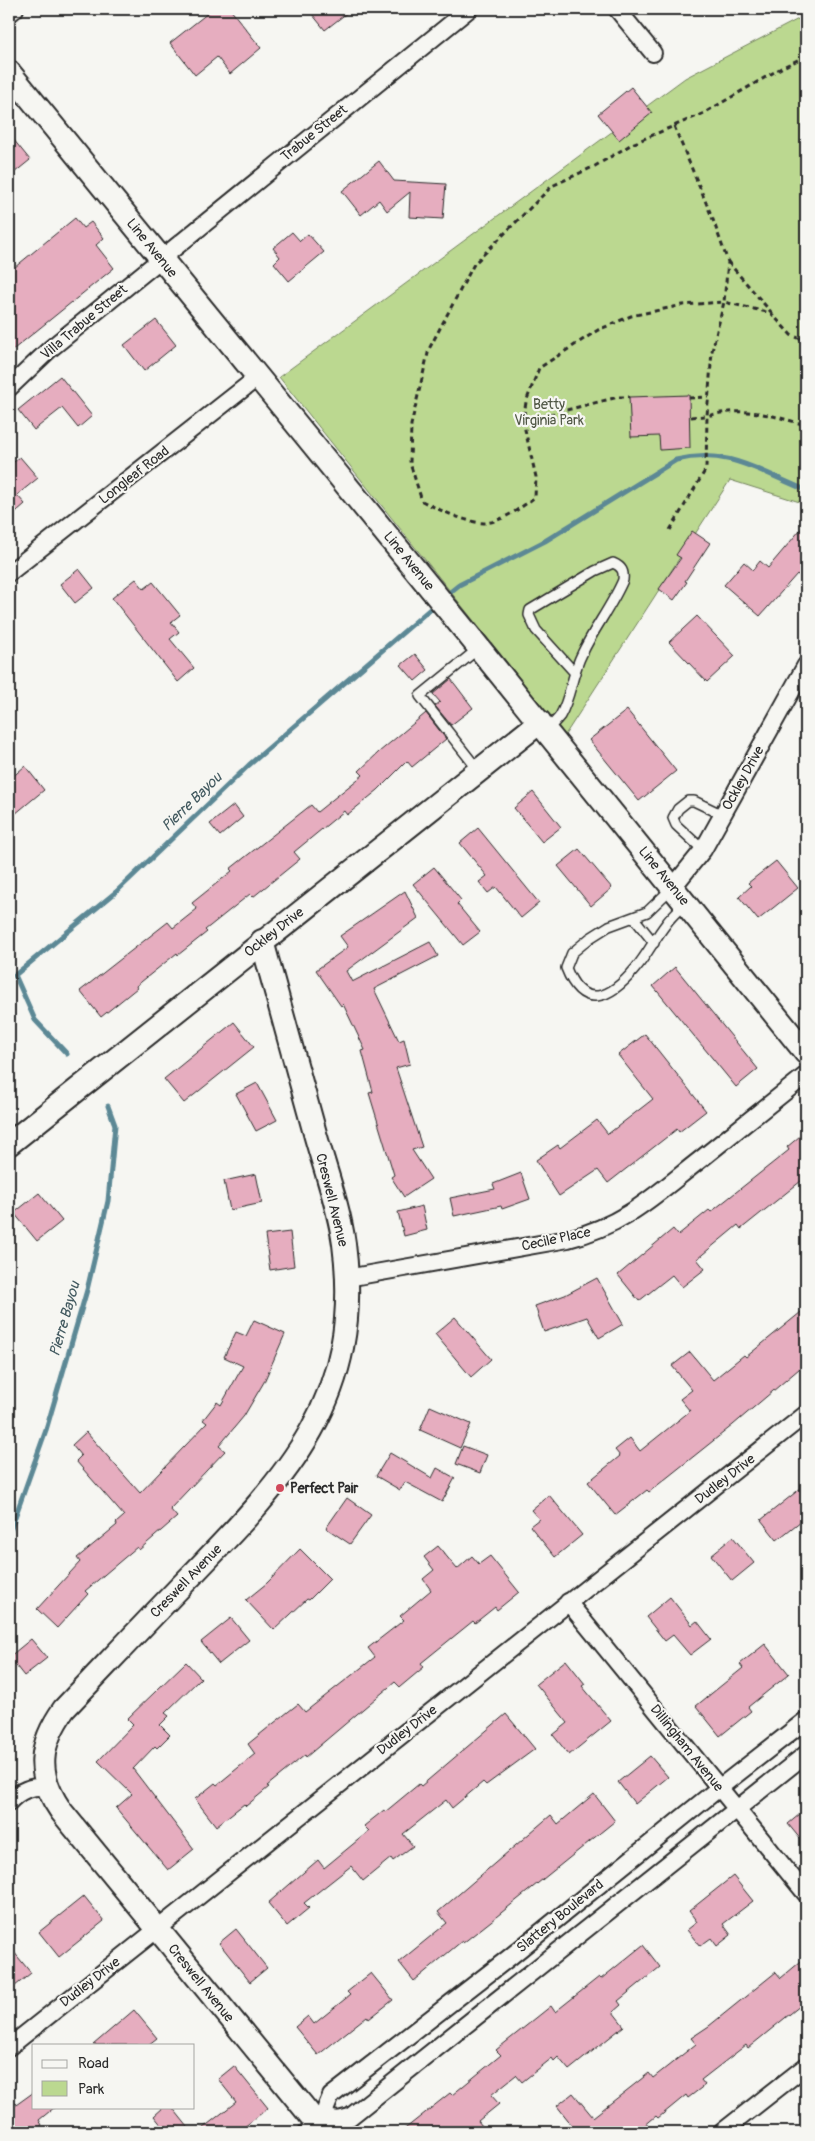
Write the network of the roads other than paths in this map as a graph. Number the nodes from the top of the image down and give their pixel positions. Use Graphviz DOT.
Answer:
graph roads {
  1 [pos="15,9"];
  2 [pos="469,9"];
  3 [pos="617,9"];
  4 [pos="9,14"];
  5 [pos="652,53"];
  6 [pos="10,77"];
  7 [pos="160,258"];
  8 [pos="258,377"];
  9 [pos="9,388"];
  10 [pos="9,573"];
  11 [pos="473,640"];
  12 [pos="806,665"];
  13 [pos="575,673"];
  14 [pos="543,726"];
  15 [pos="479,772"];
  16 [pos="723,815"];
  17 [pos="703,850"];
  18 [pos="679,895"];
  19 [pos="634,918"];
  20 [pos="262,941"];
  21 [pos="654,943"];
  22 [pos="806,1052"];
  23 [pos="806,1075"];
  24 [pos="9,1144"];
  25 [pos="347,1278"];
  26 [pos="806,1414"];
  27 [pos="568,1602"];
  28 [pos="806,1720"];
  29 [pos="806,1754"];
  30 [pos="47,1787"];
  31 [pos="719,1788"];
  32 [pos="9,1802"];
  33 [pos="737,1810"];
  34 [pos="806,1894"];
  35 [pos="157,1929"];
  36 [pos="9,2047"];
  37 [pos="806,2066"];
  38 [pos="318,2127"];
  39 [pos="722,2132"];
  1 -- 4 [label="street"];
  2 -- 7 [label="street, Trabue Street"];
  3 -- 5 [label="street"];
  6 -- 7 [label="street, Line Avenue"];
  7 -- 8 [label="street, Line Avenue"];
  7 -- 9 [label="street, Villa Trabue Street"];
  8 -- 10 [label="street, Longleaf Road"];
  8 -- 11 [label="street, Line Avenue"];
  11 -- 14 [label="street, Line Avenue"];
  11 -- 15 [label="lane"];
  12 -- 16 [label="street, Ockley Drive"];
  13 -- 13 [label="lane"];
  13 -- 14 [label="lane"];
  14 -- 15 [label="street, Ockley Drive"];
  14 -- 18 [label="street, Line Avenue"];
  15 -- 20 [label="street, Ockley Drive"];
  16 -- 17 [label="street, Ockley Drive"];
  16 -- 17 [label="lane"];
  17 -- 18 [label="street, Ockley Drive"];
  18 -- 19 [label="lane"];
  18 -- 21 [label="lane"];
  18 -- 22 [label="street, Line Avenue"];
  19 -- 21 [label="lane"];
  19 -- 21 [label="lane"];
  20 -- 24 [label="street, Ockley Drive"];
  20 -- 25 [label="street, Creswell Avenue"];
  23 -- 25 [label="street, Cecile Place"];
  25 -- 30 [label="street, Creswell Avenue"];
  26 -- 27 [label="street, Dudley Drive"];
  27 -- 31 [label="street, Dillingham Avenue"];
  27 -- 35 [label="street, Dudley Drive"];
  28 -- 31 [label="street, Slattery Boulevard"];
  29 -- 33 [label="street, Slattery Boulevard"];
  30 -- 32 [label="street"];
  30 -- 35 [label="street, Creswell Avenue"];
  31 -- 33 [label="street, Dillingham Avenue"];
  31 -- 38 [label="street, Slattery Boulevard"];
  33 -- 34 [label="street, Dillingham Avenue"];
  33 -- 38 [label="street, Slattery Boulevard"];
  35 -- 36 [label="street, Dudley Drive"];
  35 -- 38 [label="street, Creswell Avenue"];
  37 -- 39 [label="street"];
}
